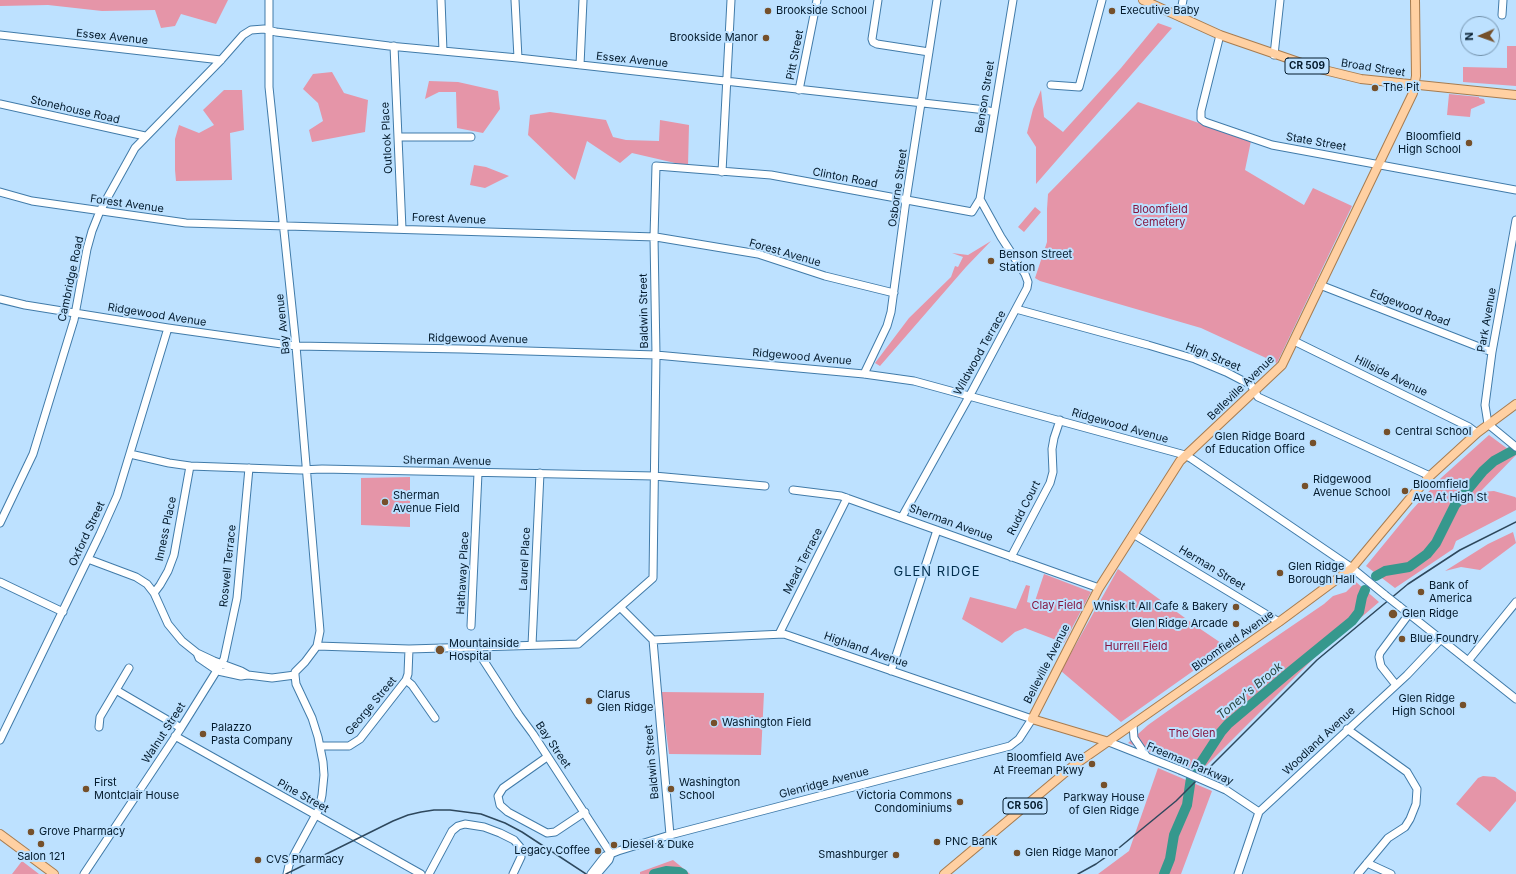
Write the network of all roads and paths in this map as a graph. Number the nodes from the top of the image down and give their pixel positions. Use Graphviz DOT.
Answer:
graph roads {
  1 [pos="269,0"];
  2 [pos="441,0"];
  3 [pos="515,0"];
  4 [pos="584,0"];
  5 [pos="731,0"];
  6 [pos="817,0"];
  7 [pos="878,0"];
  8 [pos="937,0"];
  9 [pos="1012,0"];
  10 [pos="1102,0"];
  11 [pos="1143,0"];
  12 [pos="1183,0"];
  13 [pos="1280,0"];
  14 [pos="1416,0"];
  15 [pos="1503,0"];
  16 [pos="1502,15"];
  17 [pos="1180,17"];
  18 [pos="269,31"];
  19 [pos="1220,35"];
  20 [pos="0,36"];
  21 [pos="394,46"];
  22 [pos="443,51"];
  23 [pos="929,52"];
  24 [pos="1274,54"];
  25 [pos="518,58"];
  26 [pos="221,60"];
  27 [pos="580,65"];
  28 [pos="727,81"];
  29 [pos="1051,85"];
  30 [pos="1414,86"];
  31 [pos="799,90"];
  32 [pos="1516,95"];
  33 [pos="922,103"];
  34 [pos="0,104"];
  35 [pos="993,112"];
  36 [pos="145,136"];
  37 [pos="398,137"];
  38 [pos="471,137"];
  39 [pos="1379,164"];
  40 [pos="722,172"];
  41 [pos="1516,190"];
  42 [pos="0,192"];
  43 [pos="980,198"];
  44 [pos="906,200"];
  45 [pos="100,210"];
  46 [pos="1516,220"];
  47 [pos="285,225"];
  48 [pos="402,229"];
  49 [pos="654,237"];
  50 [pos="1513,254"];
  51 [pos="1320,285"];
  52 [pos="894,293"];
  53 [pos="0,299"];
  54 [pos="1016,310"];
  55 [pos="76,313"];
  56 [pos="168,328"];
  57 [pos="1294,341"];
  58 [pos="296,346"];
  59 [pos="1492,352"];
  60 [pos="656,355"];
  61 [pos="866,374"];
  62 [pos="1255,391"];
  63 [pos="970,395"];
  64 [pos="1516,404"];
  65 [pos="1060,420"];
  66 [pos="1488,424"];
  67 [pos="1477,433"];
  68 [pos="1514,445"];
  69 [pos="130,454"];
  70 [pos="1185,455"];
  71 [pos="190,466"];
  72 [pos="249,468"];
  73 [pos="307,470"];
  74 [pos="478,473"];
  75 [pos="540,473"];
  76 [pos="654,476"];
  77 [pos="1430,476"];
  78 [pos="765,486"];
  79 [pos="793,490"];
  80 [pos="847,498"];
  81 [pos="902,517"];
  82 [pos="0,523"];
  83 [pos="937,530"];
  84 [pos="1133,534"];
  85 [pos="1012,557"];
  86 [pos="88,559"];
  87 [pos="1352,568"];
  88 [pos="0,582"];
  89 [pos="1099,588"];
  90 [pos="154,593"];
  91 [pos="1516,602"];
  92 [pos="620,607"];
  93 [pos="63,612"];
  94 [pos="1409,614"];
  95 [pos="1279,622"];
  96 [pos="471,626"];
  97 [pos="779,634"];
  98 [pos="1441,639"];
  99 [pos="653,640"];
  100 [pos="532,645"];
  101 [pos="316,646"];
  102 [pos="478,647"];
  103 [pos="409,649"];
  104 [pos="197,653"];
  105 [pos="1468,661"];
  106 [pos="222,664"];
  107 [pos="129,668"];
  108 [pos="218,671"];
  109 [pos="891,671"];
  110 [pos="248,675"];
  111 [pos="295,675"];
  112 [pos="406,680"];
  113 [pos="1396,685"];
  114 [pos="116,690"];
  115 [pos="1516,699"];
  116 [pos="435,718"];
  117 [pos="1032,719"];
  118 [pos="1133,725"];
  119 [pos="99,727"];
  120 [pos="180,728"];
  121 [pos="1347,729"];
  122 [pos="175,736"];
  123 [pos="0,740"];
  124 [pos="1109,742"];
  125 [pos="320,746"];
  126 [pos="548,757"];
  127 [pos="1147,757"];
  128 [pos="585,812"];
  129 [pos="1259,812"];
  130 [pos="316,816"];
  131 [pos="0,834"];
  132 [pos="670,835"];
  133 [pos="611,854"];
  134 [pos="1367,863"];
  135 [pos="54,874"];
  136 [pos="84,874"];
  137 [pos="287,874"];
  138 [pos="421,874"];
  139 [pos="429,874"];
  140 [pos="513,874"];
  141 [pos="591,874"];
  142 [pos="597,874"];
  143 [pos="944,874"];
  144 [pos="1238,874"];
  145 [pos="1358,874"];
  146 [pos="1391,874"];
  1 -- 18 [label="street, Bay Avenue"];
  2 -- 22 [label="street"];
  3 -- 25 [label="street"];
  4 -- 27 [label="street"];
  5 -- 28 [label="street"];
  6 -- 31 [label="street, Pitt Street"];
  7 -- 23 [label="street"];
  8 -- 23 [label="street, Osborne Street"];
  9 -- 35 [label="street, Benson Street"];
  10 -- 29 [label="street"];
  11 -- 17 [label="main road, Broad Street / CR 509"];
  12 -- 17 [label="street"];
  13 -- 24 [label="street"];
  14 -- 30 [label="main road, Belleville Avenue"];
  15 -- 16 [label="street"];
  17 -- 19 [label="main road, Broad Street / CR 509"];
  18 -- 21 [label="street, Essex Avenue"];
  18 -- 26 [label="street, Cambridge Road"];
  18 -- 47 [label="street, Bay Avenue"];
  19 -- 24 [label="main road, Broad Street / CR 509"];
  19 -- 39 [label="street, State Street"];
  20 -- 26 [label="street, Essex Avenue"];
  21 -- 22 [label="street, Essex Avenue"];
  21 -- 37 [label="street, Outlook Place"];
  22 -- 25 [label="street, Essex Avenue"];
  23 -- 33 [label="street, Osborne Street"];
  24 -- 30 [label="main road, Broad Street / CR 509"];
  25 -- 27 [label="street, Essex Avenue"];
  26 -- 36 [label="street, Cambridge Road"];
  27 -- 28 [label="street, Essex Avenue"];
  28 -- 31 [label="street, Essex Avenue"];
  28 -- 40 [label="street"];
  30 -- 32 [label="main road, Broad Street / CR 509"];
  30 -- 39 [label="main road, Belleville Avenue"];
  31 -- 33 [label="street, Essex Avenue"];
  33 -- 35 [label="street, Essex Avenue"];
  33 -- 44 [label="street, Osborne Street"];
  34 -- 36 [label="street, Stonehouse Road"];
  35 -- 43 [label="street, Benson Street"];
  36 -- 45 [label="street, Cambridge Road"];
  37 -- 38 [label="street"];
  37 -- 48 [label="street, Outlook Place"];
  39 -- 41 [label="street, State Street"];
  39 -- 51 [label="main road, Belleville Avenue"];
  40 -- 44 [label="street, Clinton Road"];
  40 -- 49 [label="street, Baldwin Street"];
  42 -- 45 [label="street, Forest Avenue"];
  43 -- 44 [label="street, Clinton Road"];
  43 -- 54 [label="street, Wildwood Terrace"];
  44 -- 52 [label="street, Osborne Street"];
  45 -- 47 [label="street, Forest Avenue"];
  45 -- 55 [label="street, Cambridge Road"];
  46 -- 50 [label="street, Park Avenue"];
  47 -- 48 [label="street, Forest Avenue"];
  47 -- 58 [label="street, Bay Avenue"];
  48 -- 49 [label="street, Forest Avenue"];
  49 -- 52 [label="street, Forest Avenue"];
  49 -- 60 [label="street, Baldwin Street"];
  50 -- 59 [label="street, Park Avenue"];
  51 -- 57 [label="main road, Belleville Avenue"];
  51 -- 59 [label="street, Edgewood Road"];
  52 -- 61 [label="street, Osborne Street"];
  53 -- 55 [label="street, Ridgewood Avenue"];
  54 -- 62 [label="street, High Street"];
  54 -- 63 [label="street, Wildwood Terrace"];
  55 -- 56 [label="street, Ridgewood Avenue"];
  55 -- 82 [label="street, Cambridge Road"];
  56 -- 58 [label="street, Ridgewood Avenue"];
  56 -- 69 [label="street, Oxford Street"];
  57 -- 62 [label="main road, Belleville Avenue"];
  57 -- 67 [label="street, Hillside Avenue"];
  58 -- 60 [label="street, Ridgewood Avenue"];
  58 -- 73 [label="street, Bay Avenue"];
  59 -- 66 [label="street, Park Avenue"];
  60 -- 61 [label="street, Ridgewood Avenue"];
  60 -- 76 [label="street, Baldwin Street"];
  61 -- 63 [label="street, Ridgewood Avenue"];
  62 -- 70 [label="main road, Belleville Avenue"];
  62 -- 77 [label="street, High Street"];
  63 -- 65 [label="street, Ridgewood Avenue"];
  63 -- 81 [label="street, Wildwood Terrace"];
  64 -- 66 [label="main road, Bloomfield Avenue"];
  65 -- 70 [label="street, Ridgewood Avenue"];
  65 -- 85 [label="street, Rudd Court"];
  66 -- 67 [label="main road, Bloomfield Avenue"];
  66 -- 68 [label="street"];
  67 -- 77 [label="main road, Bloomfield Avenue"];
  69 -- 71 [label="street, Sherman Avenue"];
  69 -- 86 [label="street, Oxford Street"];
  70 -- 84 [label="main road, Belleville Avenue"];
  70 -- 87 [label="street, Ridgewood Avenue"];
  71 -- 72 [label="street, Sherman Avenue"];
  71 -- 90 [label="street, Inness Place"];
  72 -- 73 [label="street, Sherman Avenue"];
  72 -- 106 [label="street, Roswell Terrace"];
  73 -- 74 [label="street, Sherman Avenue"];
  73 -- 101 [label="street, Bay Avenue"];
  74 -- 75 [label="street, Sherman Avenue"];
  74 -- 96 [label="street, Hathaway Place"];
  75 -- 76 [label="street, Sherman Avenue"];
  75 -- 100 [label="street, Laurel Place"];
  76 -- 78 [label="street, Sherman Avenue"];
  76 -- 92 [label="street, Baldwin Street"];
  77 -- 87 [label="main road, Bloomfield Avenue"];
  79 -- 80 [label="street, Sherman Avenue"];
  80 -- 81 [label="street, Sherman Avenue"];
  80 -- 97 [label="street, Mead Terrace"];
  81 -- 83 [label="street, Sherman Avenue"];
  83 -- 85 [label="street, Sherman Avenue"];
  83 -- 109 [label="street"];
  84 -- 89 [label="main road, Belleville Avenue"];
  84 -- 95 [label="street, Herman Street"];
  85 -- 89 [label="street, Sherman Avenue"];
  86 -- 90 [label="street"];
  86 -- 93 [label="street, Oxford Street"];
  87 -- 94 [label="street, Ridgewood Avenue, bridge"];
  87 -- 95 [label="main road, Bloomfield Avenue"];
  88 -- 93 [label="street"];
  89 -- 117 [label="main road, Belleville Avenue"];
  90 -- 104 [label="street"];
  91 -- 105 [label="street"];
  92 -- 99 [label="street"];
  92 -- 100 [label="street, Baldwin Street"];
  93 -- 123 [label="street, Oxford Street"];
  94 -- 98 [label="street, Ridgewood Avenue"];
  94 -- 113 [label="street"];
  95 -- 118 [label="main road, Bloomfield Avenue"];
  97 -- 99 [label="street, Highland Avenue"];
  97 -- 109 [label="street, Highland Avenue"];
  98 -- 105 [label="street, Ridgewood Avenue"];
  98 -- 113 [label="street, Woodland Avenue"];
  99 -- 132 [label="street, Baldwin Street"];
  100 -- 102 [label="street"];
  101 -- 103 [label="street"];
  101 -- 111 [label="street"];
  102 -- 103 [label="street"];
  102 -- 126 [label="street, Bay Street"];
  103 -- 112 [label="street, George Street"];
  104 -- 106 [label="street"];
  104 -- 108 [label="street"];
  105 -- 115 [label="street, Ridgewood Avenue"];
  106 -- 108 [label="street, Walnut Street"];
  106 -- 110 [label="street"];
  107 -- 114 [label="street"];
  108 -- 110 [label="street"];
  108 -- 120 [label="street, Walnut Street"];
  109 -- 117 [label="street, Highland Avenue"];
  110 -- 111 [label="street"];
  111 -- 125 [label="street"];
  112 -- 116 [label="street"];
  112 -- 125 [label="street, George Street"];
  113 -- 121 [label="street, Woodland Avenue"];
  114 -- 119 [label="street"];
  114 -- 120 [label="street"];
  117 -- 124 [label="main road, Highland Avenue"];
  117 -- 132 [label="street, Glenridge Avenue"];
  118 -- 124 [label="main road, Bloomfield Avenue"];
  118 -- 127 [label="street"];
  120 -- 122 [label="street, Walnut Street"];
  121 -- 129 [label="street, Woodland Avenue"];
  121 -- 134 [label="street"];
  122 -- 130 [label="street, Pine Street"];
  122 -- 136 [label="street, Walnut Street"];
  124 -- 127 [label="street, Freeman Parkway"];
  124 -- 143 [label="main road, Bloomfield Avenue / CR 506"];
  125 -- 130 [label="street"];
  126 -- 128 [label="street, Bay Street"];
  126 -- 128 [label="street"];
  127 -- 129 [label="street, Freeman Parkway, bridge"];
  128 -- 133 [label="street, Bay Street"];
  129 -- 144 [label="street, Woodland Avenue"];
  130 -- 137 [label="street"];
  130 -- 138 [label="street, Pine Street"];
  131 -- 135 [label="main road"];
  132 -- 133 [label="street, Glenridge Avenue"];
  133 -- 141 [label="street, Glenridge Avenue"];
  133 -- 142 [label="street"];
  134 -- 145 [label="street"];
  134 -- 146 [label="street"];
  139 -- 140 [label="street"];
}
